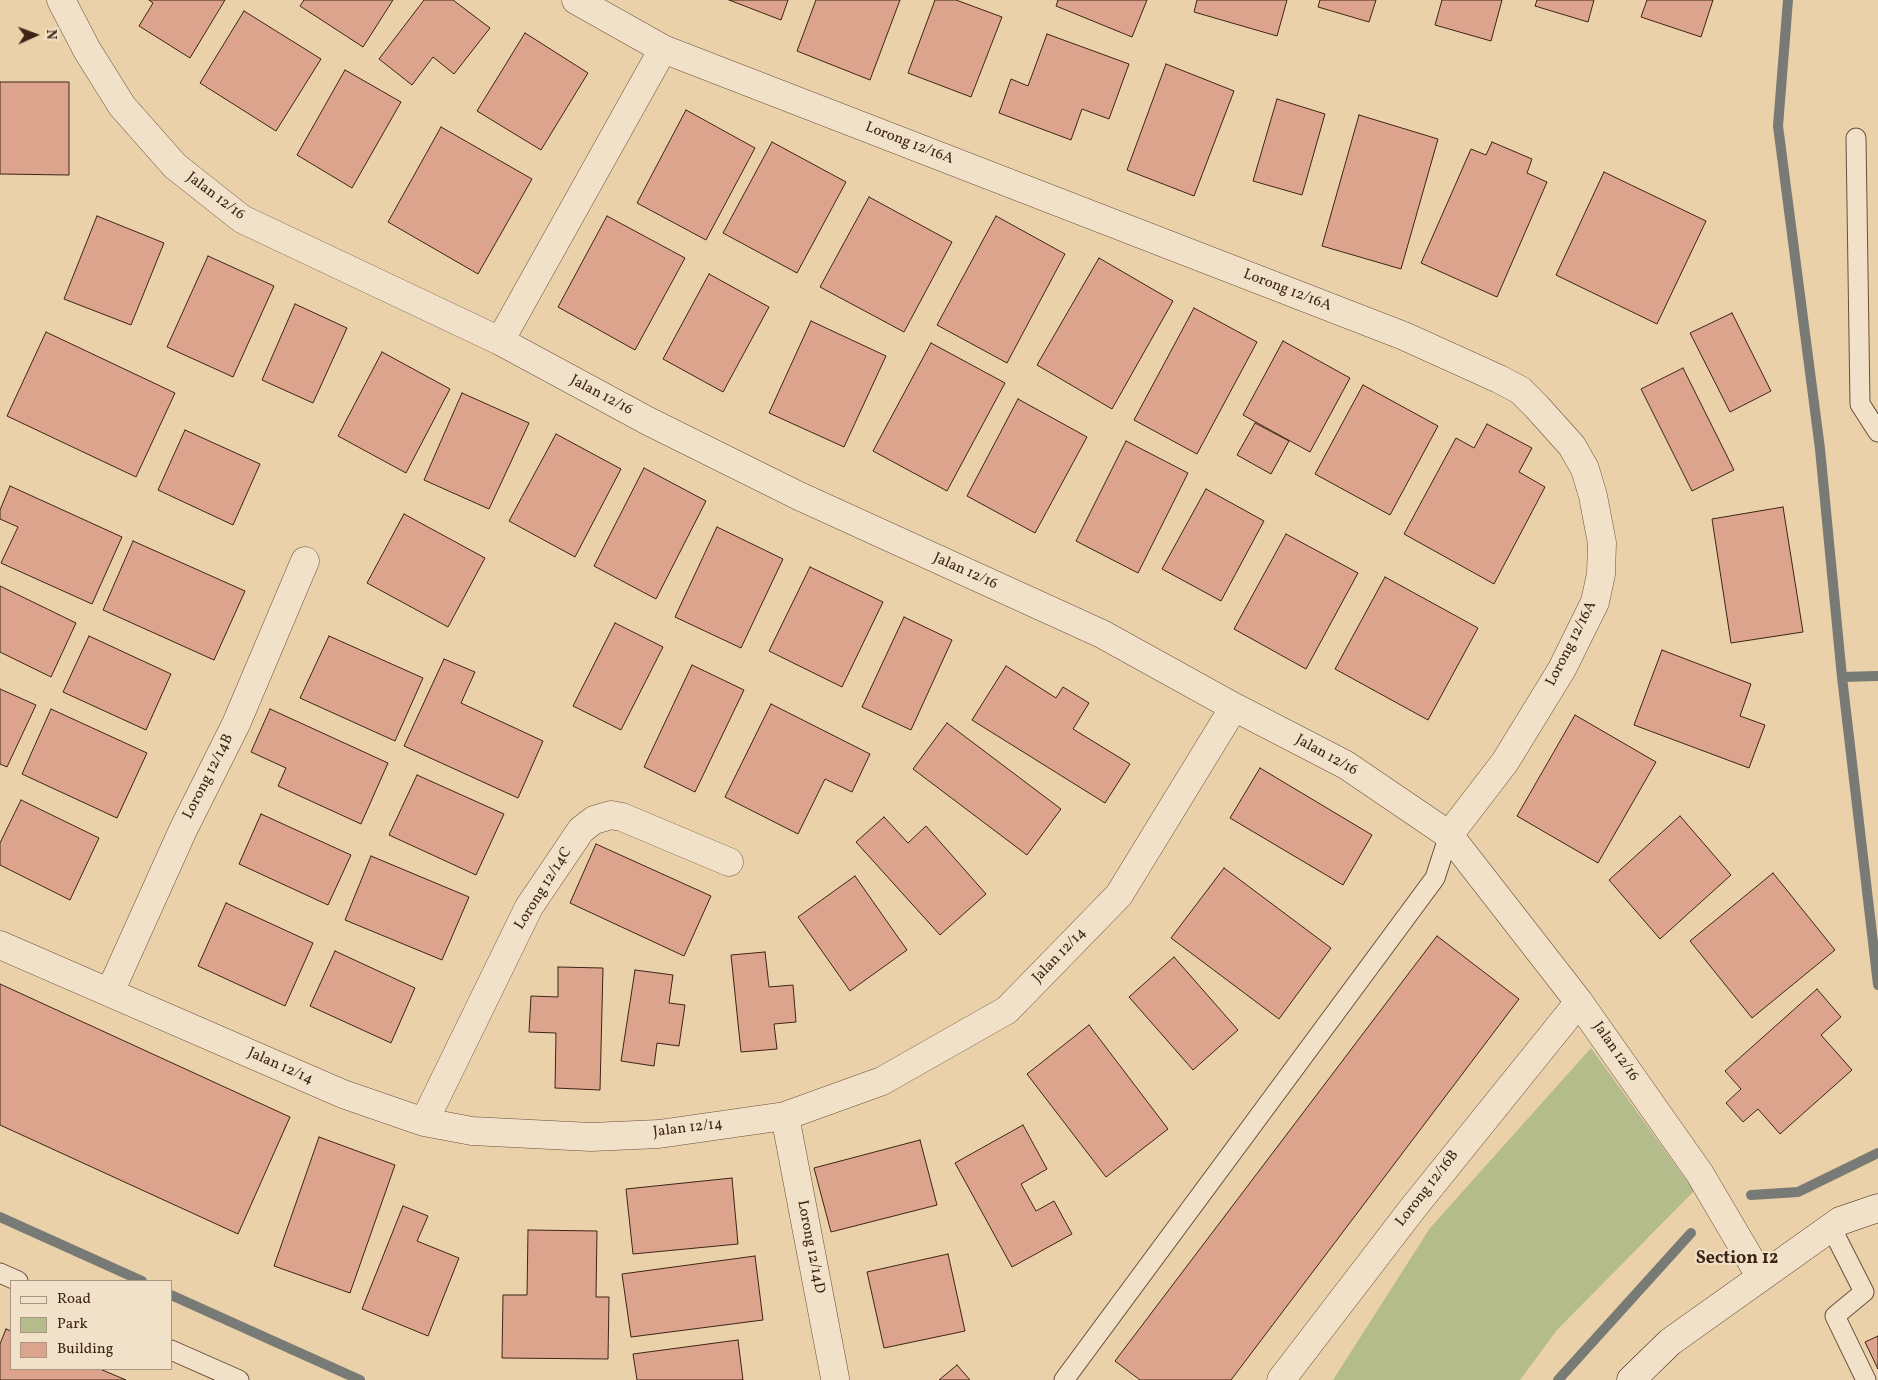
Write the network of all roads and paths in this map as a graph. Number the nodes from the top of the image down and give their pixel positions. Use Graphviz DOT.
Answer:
graph roads {
  1 [pos="61,0"];
  2 [pos="576,0"];
  3 [pos="663,49"];
  4 [pos="1856,138"];
  5 [pos="500,341"];
  6 [pos="1878,432"];
  7 [pos="305,561"];
  8 [pos="1234,707"];
  9 [pos="1449,835"];
  10 [pos="729,862"];
  11 [pos="0,945"];
  12 [pos="110,992"];
  13 [pos="1579,1002"];
  14 [pos="785,1116"];
  15 [pos="424,1122"];
  16 [pos="1878,1208"];
  17 [pos="1831,1227"];
  18 [pos="0,1273"];
  19 [pos="1760,1276"];
  20 [pos="16,1280"];
  21 [pos="172,1350"];
  22 [pos="835,1378"];
  23 [pos="239,1380"];
  24 [pos="1064,1380"];
  25 [pos="1281,1380"];
  26 [pos="1631,1380"];
  27 [pos="1866,1380"];
  1 -- 5 [label="street, Jalan 12/16"];
  2 -- 3 [label="street, Lorong 12/16A"];
  3 -- 5 [label="street"];
  3 -- 9 [label="street, Lorong 12/16A"];
  4 -- 6 [label="lane"];
  5 -- 8 [label="street, Jalan 12/16"];
  7 -- 12 [label="street, Lorong 12/14B"];
  8 -- 9 [label="street, Jalan 12/16"];
  8 -- 14 [label="street, Jalan 12/14"];
  9 -- 13 [label="street, Jalan 12/16"];
  9 -- 24 [label="lane"];
  10 -- 15 [label="street, Lorong 12/14C"];
  11 -- 12 [label="street, Jalan 12/14"];
  12 -- 15 [label="street, Jalan 12/14"];
  13 -- 19 [label="street, Jalan 12/16"];
  13 -- 25 [label="street, Lorong 12/16B"];
  14 -- 15 [label="street, Jalan 12/14"];
  14 -- 22 [label="street, Lorong 12/14D"];
  16 -- 17 [label="street"];
  17 -- 19 [label="street"];
  17 -- 27 [label="lane"];
  18 -- 20 [label="lane"];
  19 -- 26 [label="street"];
  21 -- 23 [label="lane"];
}
